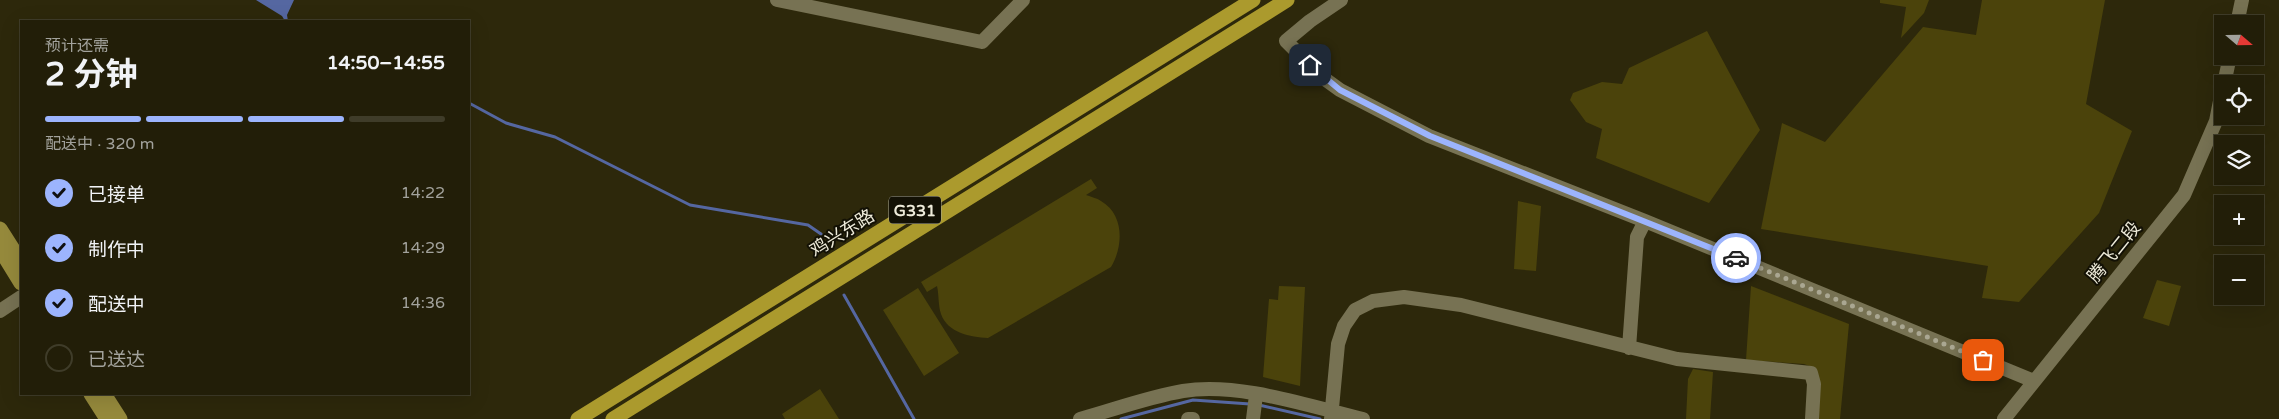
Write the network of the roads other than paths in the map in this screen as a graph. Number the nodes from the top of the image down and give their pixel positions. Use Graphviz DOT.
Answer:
graph roads {
  1 [pos="777,0"];
  2 [pos="1023,0"];
  3 [pos="1253,0"];
  4 [pos="1288,0"];
  5 [pos="1341,0"];
  6 [pos="2242,0"];
  7 [pos="2239,15"];
  8 [pos="2214,125"];
  9 [pos="1645,221"];
  10 [pos="0,228"];
  11 [pos="0,249"];
  12 [pos="20,260"];
  13 [pos="20,281"];
  14 [pos="20,298"];
  15 [pos="0,311"];
  16 [pos="1629,348"];
  17 [pos="2034,381"];
  18 [pos="92,395"];
  19 [pos="105,395"];
  20 [pos="1256,395"];
  21 [pos="1331,415"];
  22 [pos="107,419"];
  23 [pos="120,419"];
  24 [pos="578,419"];
  25 [pos="613,419"];
  26 [pos="1083,419"];
  27 [pos="1188,419"];
  28 [pos="1193,419"];
  29 [pos="1253,419"];
  30 [pos="1363,419"];
  31 [pos="1812,419"];
  32 [pos="2004,419"];
  1 -- 2 [label="street"];
  3 -- 24 [label="highway, 鸡兴东路 / G331"];
  4 -- 25 [label="highway, 鸡兴东路 / G331"];
  5 -- 9 [label="street"];
  6 -- 7 [label="street"];
  8 -- 17 [label="street, 腾飞二段"];
  9 -- 16 [label="street"];
  9 -- 17 [label="street"];
  10 -- 12 [label="main road"];
  11 -- 13 [label="main road"];
  14 -- 15 [label="street"];
  16 -- 21 [label="street"];
  16 -- 31 [label="street"];
  17 -- 32 [label="street, 腾飞二段"];
  18 -- 22 [label="main road"];
  19 -- 23 [label="main road"];
  20 -- 21 [label="street"];
  20 -- 26 [label="street"];
  20 -- 29 [label="street"];
  21 -- 30 [label="street"];
  27 -- 28 [label="street"];
}
